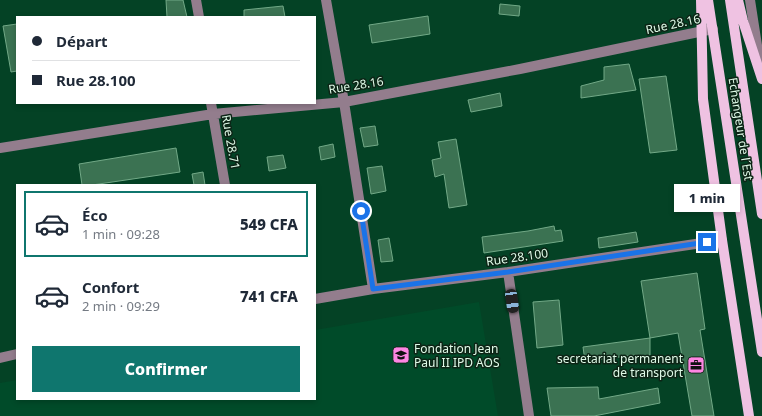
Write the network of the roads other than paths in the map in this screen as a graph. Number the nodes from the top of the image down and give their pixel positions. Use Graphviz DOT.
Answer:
graph roads {
  1 [pos="196,0"];
  2 [pos="326,0"];
  3 [pos="700,0"];
  4 [pos="708,0"];
  5 [pos="730,0"];
  6 [pos="738,0"];
  7 [pos="750,0"];
  8 [pos="199,16"];
  9 [pos="758,19"];
  10 [pos="738,22"];
  11 [pos="713,29"];
  12 [pos="702,31"];
  13 [pos="762,75"];
  14 [pos="762,79"];
  15 [pos="344,102"];
  16 [pos="212,104"];
  17 [pos="213,114"];
  18 [pos="0,148"];
  19 [pos="225,184"];
  20 [pos="762,214"];
  21 [pos="722,240"];
  22 [pos="508,272"];
  23 [pos="373,289"];
  24 [pos="316,299"];
  25 [pos="762,352"];
  26 [pos="16,354"];
  27 [pos="0,358"];
  28 [pos="529,416"];
  29 [pos="749,416"];
  1 -- 8 [label="street"];
  2 -- 15 [label="street"];
  3 -- 12 [label="main road"];
  4 -- 11 [label="main road, Echangeur de l´Est"];
  5 -- 10 [label="main road"];
  6 -- 10 [label="main road"];
  7 -- 9 [label="street"];
  9 -- 10 [label="street"];
  9 -- 13 [label="street"];
  10 -- 14 [label="main road"];
  10 -- 20 [label="main road, Echangeur de l´Est"];
  11 -- 12 [label="street, Rue 28.16"];
  11 -- 25 [label="main road, Echangeur de l´Est"];
  12 -- 15 [label="street, Rue 28.16"];
  12 -- 21 [label="main road"];
  15 -- 17 [label="street, Rue 28.16"];
  15 -- 23 [label="street"];
  16 -- 17 [label="street, Rue 28.71"];
  17 -- 18 [label="street, Rue 28.16"];
  17 -- 19 [label="street, Rue 28.71"];
  21 -- 22 [label="street, Rue 28.100"];
  21 -- 29 [label="main road"];
  22 -- 23 [label="street, Rue 28.100"];
  22 -- 28 [label="street"];
  23 -- 24 [label="street, Rue 28.100"];
  26 -- 27 [label="street"];
}
